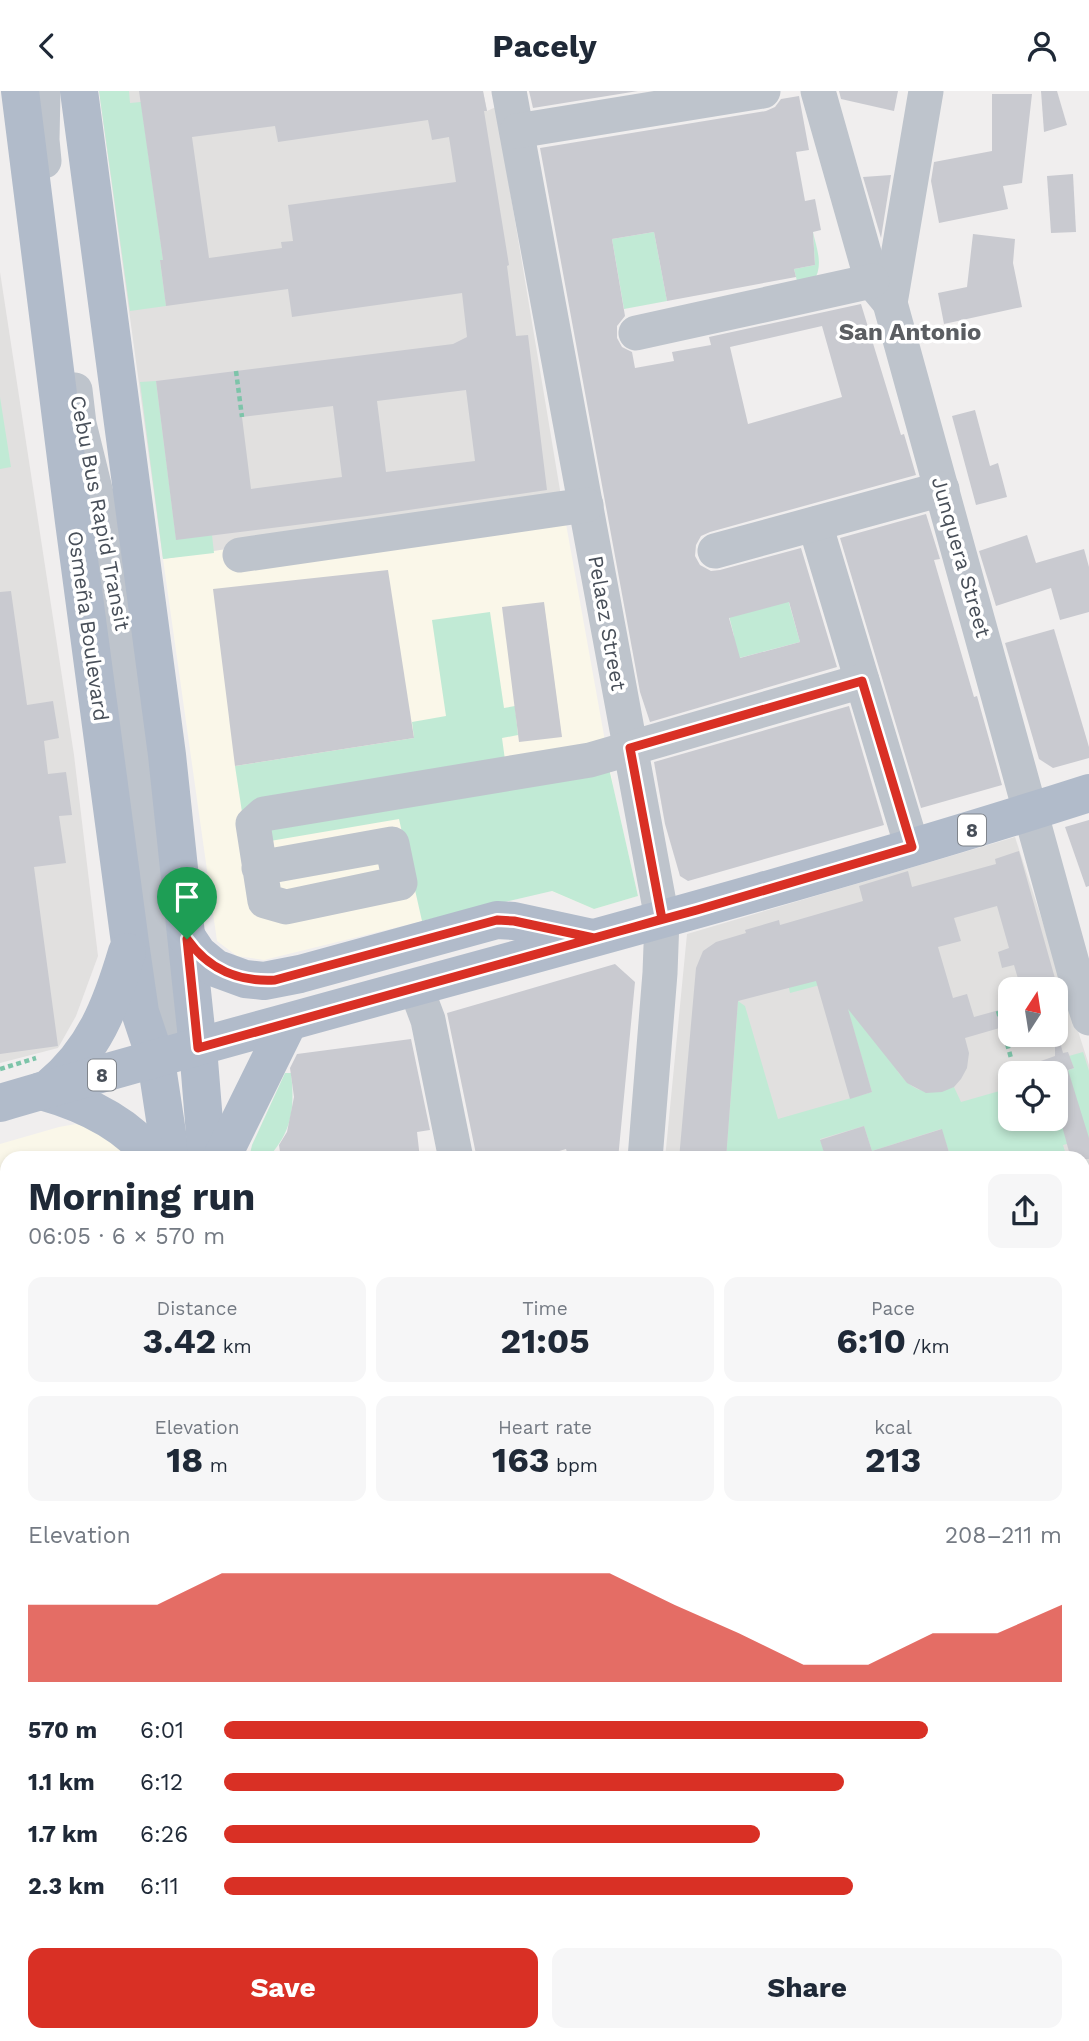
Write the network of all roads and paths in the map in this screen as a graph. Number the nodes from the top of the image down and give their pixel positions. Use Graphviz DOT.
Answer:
graph roads {
  1 [pos="20,91"];
  2 [pos="43,91"];
  3 [pos="79,91"];
  4 [pos="509,91"];
  5 [pos="763,91"];
  6 [pos="818,91"];
  7 [pos="926,91"];
  8 [pos="517,131"];
  9 [pos="881,292"];
  10 [pos="636,333"];
  11 [pos="236,371"];
  12 [pos="242,417"];
  13 [pos="942,489"];
  14 [pos="586,505"];
  15 [pos="815,524"];
  16 [pos="715,551"];
  17 [pos="240,555"];
  18 [pos="862,681"];
  19 [pos="630,748"];
  20 [pos="1089,793"];
  21 [pos="1032,812"];
  22 [pos="912,847"];
  23 [pos="259,868"];
  24 [pos="662,919"];
  25 [pos="594,938"];
  26 [pos="187,939"];
  27 [pos="130,943"];
  28 [pos="1083,979"];
  29 [pos="416,988"];
  30 [pos="1089,1018"];
  31 [pos="288,1023"];
  32 [pos="1008,1047"];
  33 [pos="198,1048"];
  34 [pos="1011,1058"];
  35 [pos="156,1060"];
  36 [pos="44,1091"];
  37 [pos="0,1103"];
  38 [pos="148,1151"];
  39 [pos="170,1151"];
  40 [pos="206,1151"];
  41 [pos="224,1151"];
  42 [pos="454,1151"];
  43 [pos="646,1151"];
  1 -- 27 [label="main road, Osmeña Boulevard"];
  2 -- 35 [label="street, Cebu Bus Rapid Transit"];
  3 -- 26 [label="main road"];
  4 -- 8 [label="street, Pelaez Street"];
  5 -- 8 [label="street"];
  6 -- 9 [label="street"];
  7 -- 9 [label="street, Junquera Street"];
  8 -- 14 [label="street, Pelaez Street"];
  9 -- 10 [label="street"];
  9 -- 13 [label="street, Junquera Street"];
  11 -- 12 [label="path"];
  13 -- 15 [label="street"];
  13 -- 21 [label="street, Junquera Street"];
  14 -- 17 [label="street"];
  14 -- 19 [label="street, Pelaez Street"];
  15 -- 16 [label="street"];
  15 -- 18 [label="street"];
  18 -- 19 [label="street"];
  18 -- 22 [label="street"];
  19 -- 23 [label="street"];
  19 -- 24 [label="street, Pelaez Street"];
  20 -- 21 [label="main road, 8"];
  21 -- 22 [label="main road, 8"];
  21 -- 28 [label="street, Junquera Street"];
  22 -- 24 [label="main road, 8"];
  24 -- 25 [label="main road, 8"];
  24 -- 43 [label="street, Pelaez Street"];
  25 -- 26 [label="main road"];
  25 -- 29 [label="main road, 8"];
  26 -- 33 [label="main road"];
  27 -- 35 [label="main road, Osmeña Boulevard"];
  27 -- 36 [label="main road"];
  28 -- 30 [label="street, Junquera Street"];
  29 -- 31 [label="main road, 8"];
  29 -- 42 [label="street"];
  31 -- 33 [label="main road, 8"];
  31 -- 41 [label="main road"];
  32 -- 34 [label="path"];
  33 -- 35 [label="main road, 8"];
  33 -- 40 [label="main road"];
  35 -- 36 [label="main road, 8"];
  35 -- 39 [label="main road, Osmeña Boulevard"];
  36 -- 37 [label="main road, 8"];
  36 -- 38 [label="main road"];
}
